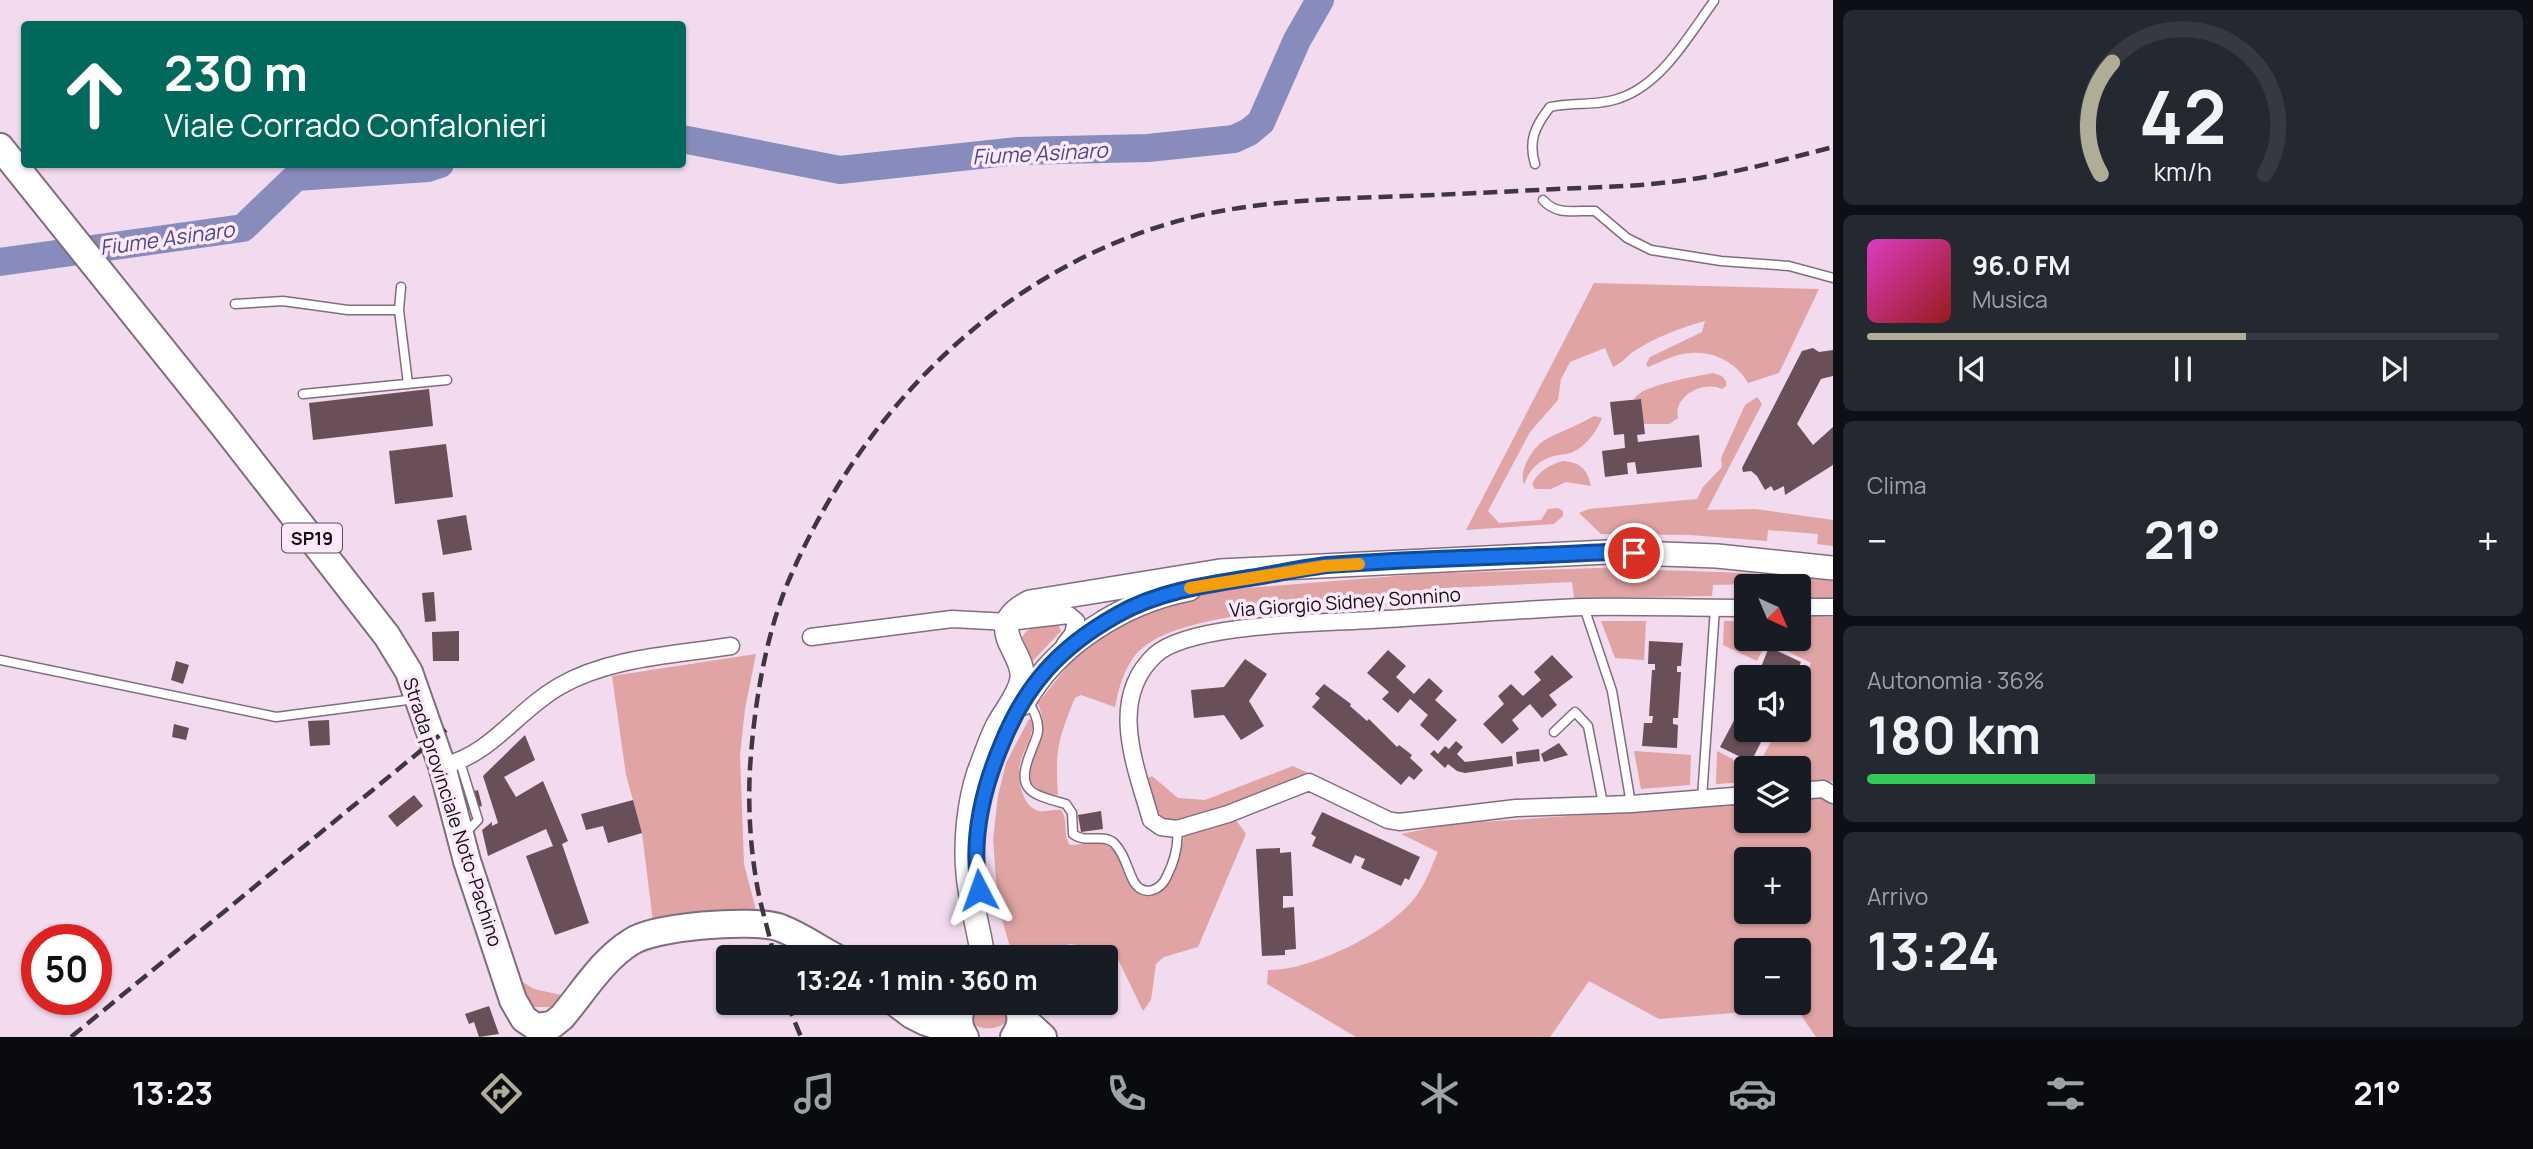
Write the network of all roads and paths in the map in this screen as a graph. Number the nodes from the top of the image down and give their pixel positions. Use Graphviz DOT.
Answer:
graph roads {
  1 [pos="1714,1"];
  2 [pos="2,150"];
  3 [pos="1535,164"];
  4 [pos="1543,200"];
  5 [pos="1833,278"];
  6 [pos="401,287"];
  7 [pos="235,304"];
  8 [pos="400,310"];
  9 [pos="447,380"];
  10 [pos="408,384"];
  11 [pos="303,394"];
  12 [pos="1325,566"];
  13 [pos="1833,568"];
  14 [pos="1584,607"];
  15 [pos="1811,607"];
  16 [pos="1833,607"];
  17 [pos="1715,608"];
  18 [pos="1734,608"];
  19 [pos="1009,622"];
  20 [pos="811,637"];
  21 [pos="731,646"];
  22 [pos="0,660"];
  23 [pos="1051,662"];
  24 [pos="1026,697"];
  25 [pos="418,698"];
  26 [pos="1554,732"];
  27 [pos="451,764"];
  28 [pos="1811,790"];
  29 [pos="1833,794"];
  30 [pos="1734,796"];
  31 [pos="1702,798"];
  32 [pos="1603,804"];
  33 [pos="1631,804"];
  34 [pos="1177,829"];
  35 [pos="814,945"];
  36 [pos="981,945"];
  37 [pos="991,945"];
  38 [pos="912,1015"];
  39 [pos="959,1015"];
  40 [pos="1018,1019"];
  41 [pos="535,1032"];
  42 [pos="964,1035"];
  43 [pos="1043,1037"];
  1 -- 3 [label="lane"];
  2 -- 25 [label="main road, Strada provinciale Noto-Pachino / SP19"];
  4 -- 5 [label="lane"];
  6 -- 8 [label="lane"];
  7 -- 8 [label="lane"];
  8 -- 10 [label="lane"];
  9 -- 10 [label="lane"];
  10 -- 11 [label="lane"];
  12 -- 13 [label="main road"];
  12 -- 19 [label="main road"];
  12 -- 23 [label="main road"];
  14 -- 17 [label="street, Via Giorgio Sidney Sonnino"];
  14 -- 33 [label="lane"];
  14 -- 34 [label="street, Via Giorgio Sidney Sonnino"];
  15 -- 16 [label="street"];
  17 -- 18 [label="street, Via Giorgio Sidney Sonnino"];
  17 -- 31 [label="lane"];
  19 -- 20 [label="street"];
  19 -- 23 [label="street"];
  19 -- 36 [label="main road"];
  21 -- 27 [label="street"];
  22 -- 25 [label="lane"];
  23 -- 24 [label="main road"];
  24 -- 34 [label="lane"];
  24 -- 37 [label="main road"];
  25 -- 27 [label="main road, Strada provinciale Noto-Pachino / SP19"];
  26 -- 32 [label="lane"];
  27 -- 41 [label="main road, Strada provinciale Noto-Pachino / SP19"];
  28 -- 29 [label="street"];
  30 -- 31 [label="street"];
  31 -- 33 [label="street"];
  32 -- 33 [label="street"];
  32 -- 34 [label="street"];
  35 -- 41 [label="main road, Strada provinciale Noto-Pachino / SP19"];
  38 -- 42 [label="main road"];
  39 -- 42 [label="main road"];
  40 -- 43 [label="main road"];
}
